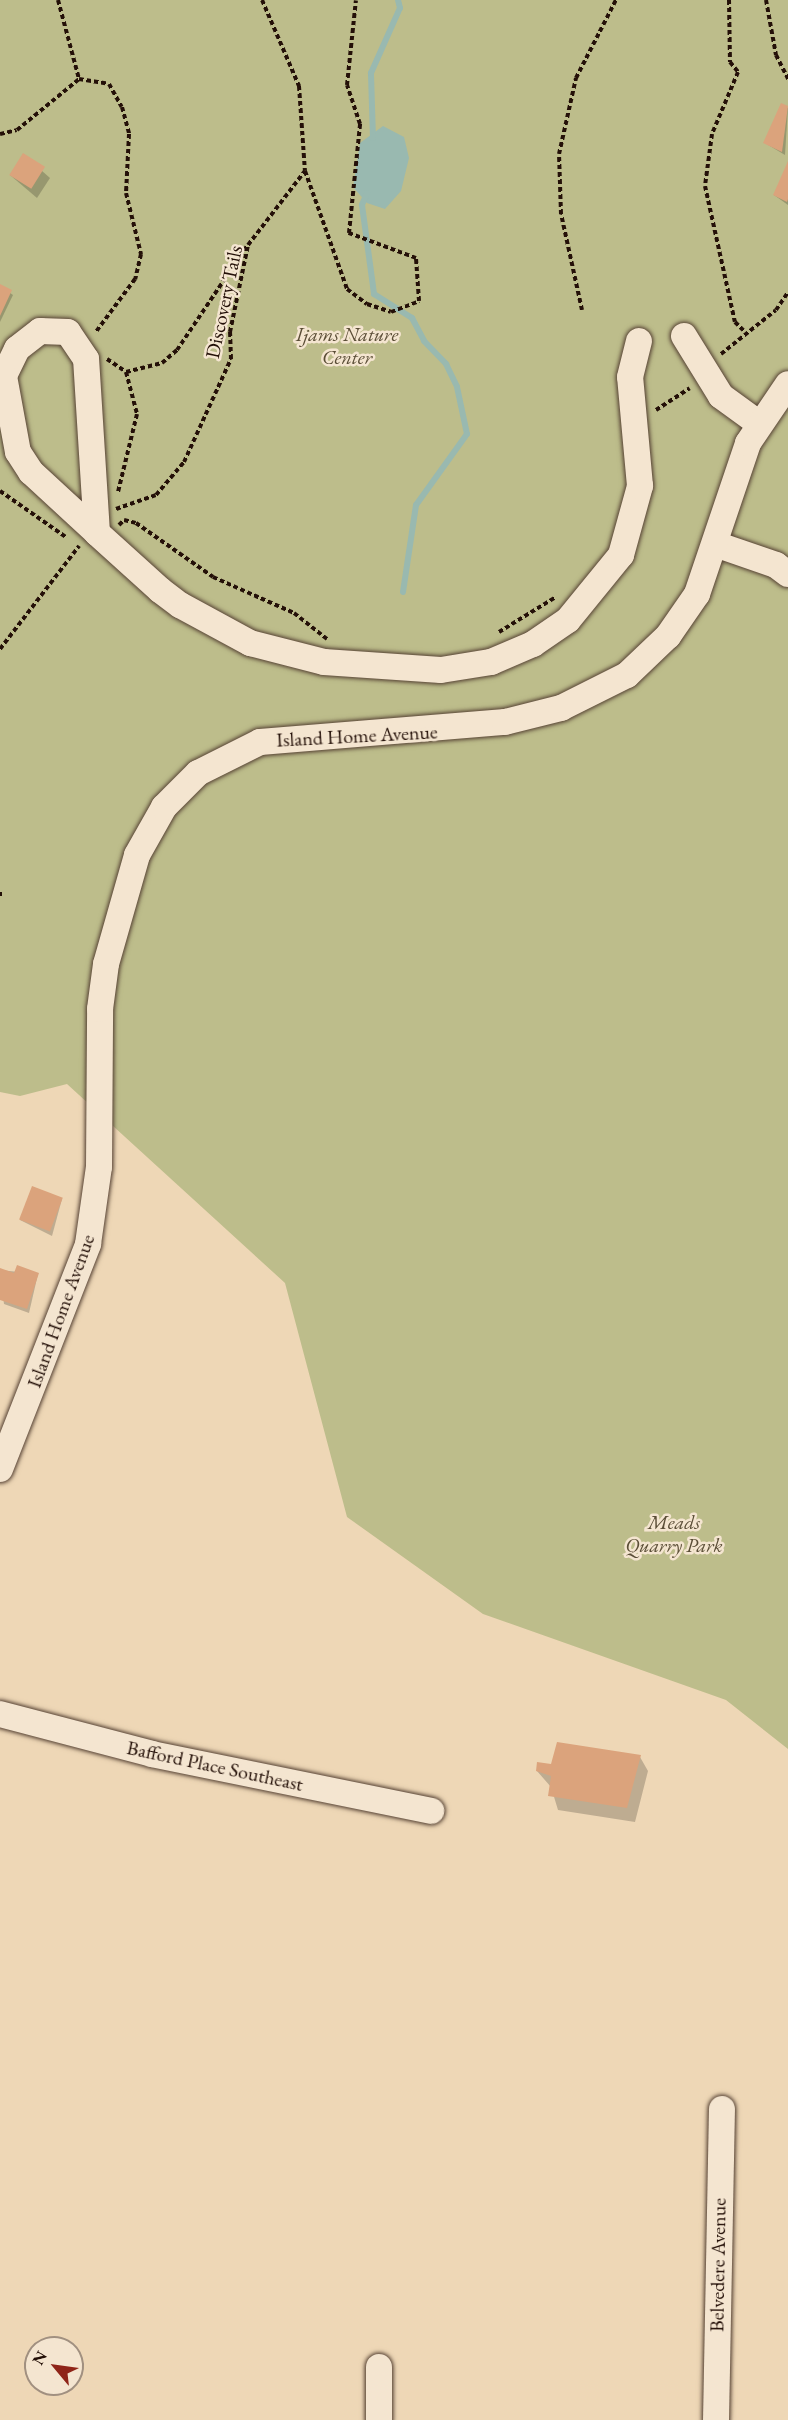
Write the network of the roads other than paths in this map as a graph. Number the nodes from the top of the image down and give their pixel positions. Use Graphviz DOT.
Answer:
graph roads {
  1 [pos="684,336"];
  2 [pos="639,341"];
  3 [pos="788,384"];
  4 [pos="758,423"];
  5 [pos="94,540"];
  6 [pos="718,545"];
  7 [pos="788,574"];
  8 [pos="0,1469"];
  9 [pos="0,1714"];
  10 [pos="431,1811"];
  11 [pos="722,2109"];
  12 [pos="379,2367"];
  13 [pos="379,2420"];
  14 [pos="716,2420"];
  1 -- 4 [label="street"];
  2 -- 5 [label="street"];
  3 -- 4 [label="street, Island Home Avenue"];
  4 -- 6 [label="street, Island Home Avenue"];
  5 -- 5 [label="street"];
  6 -- 7 [label="street"];
  6 -- 8 [label="street, Island Home Avenue"];
  9 -- 10 [label="street, Bafford Place Southeast"];
  11 -- 14 [label="street, Belvedere Avenue"];
  12 -- 13 [label="street"];
}
